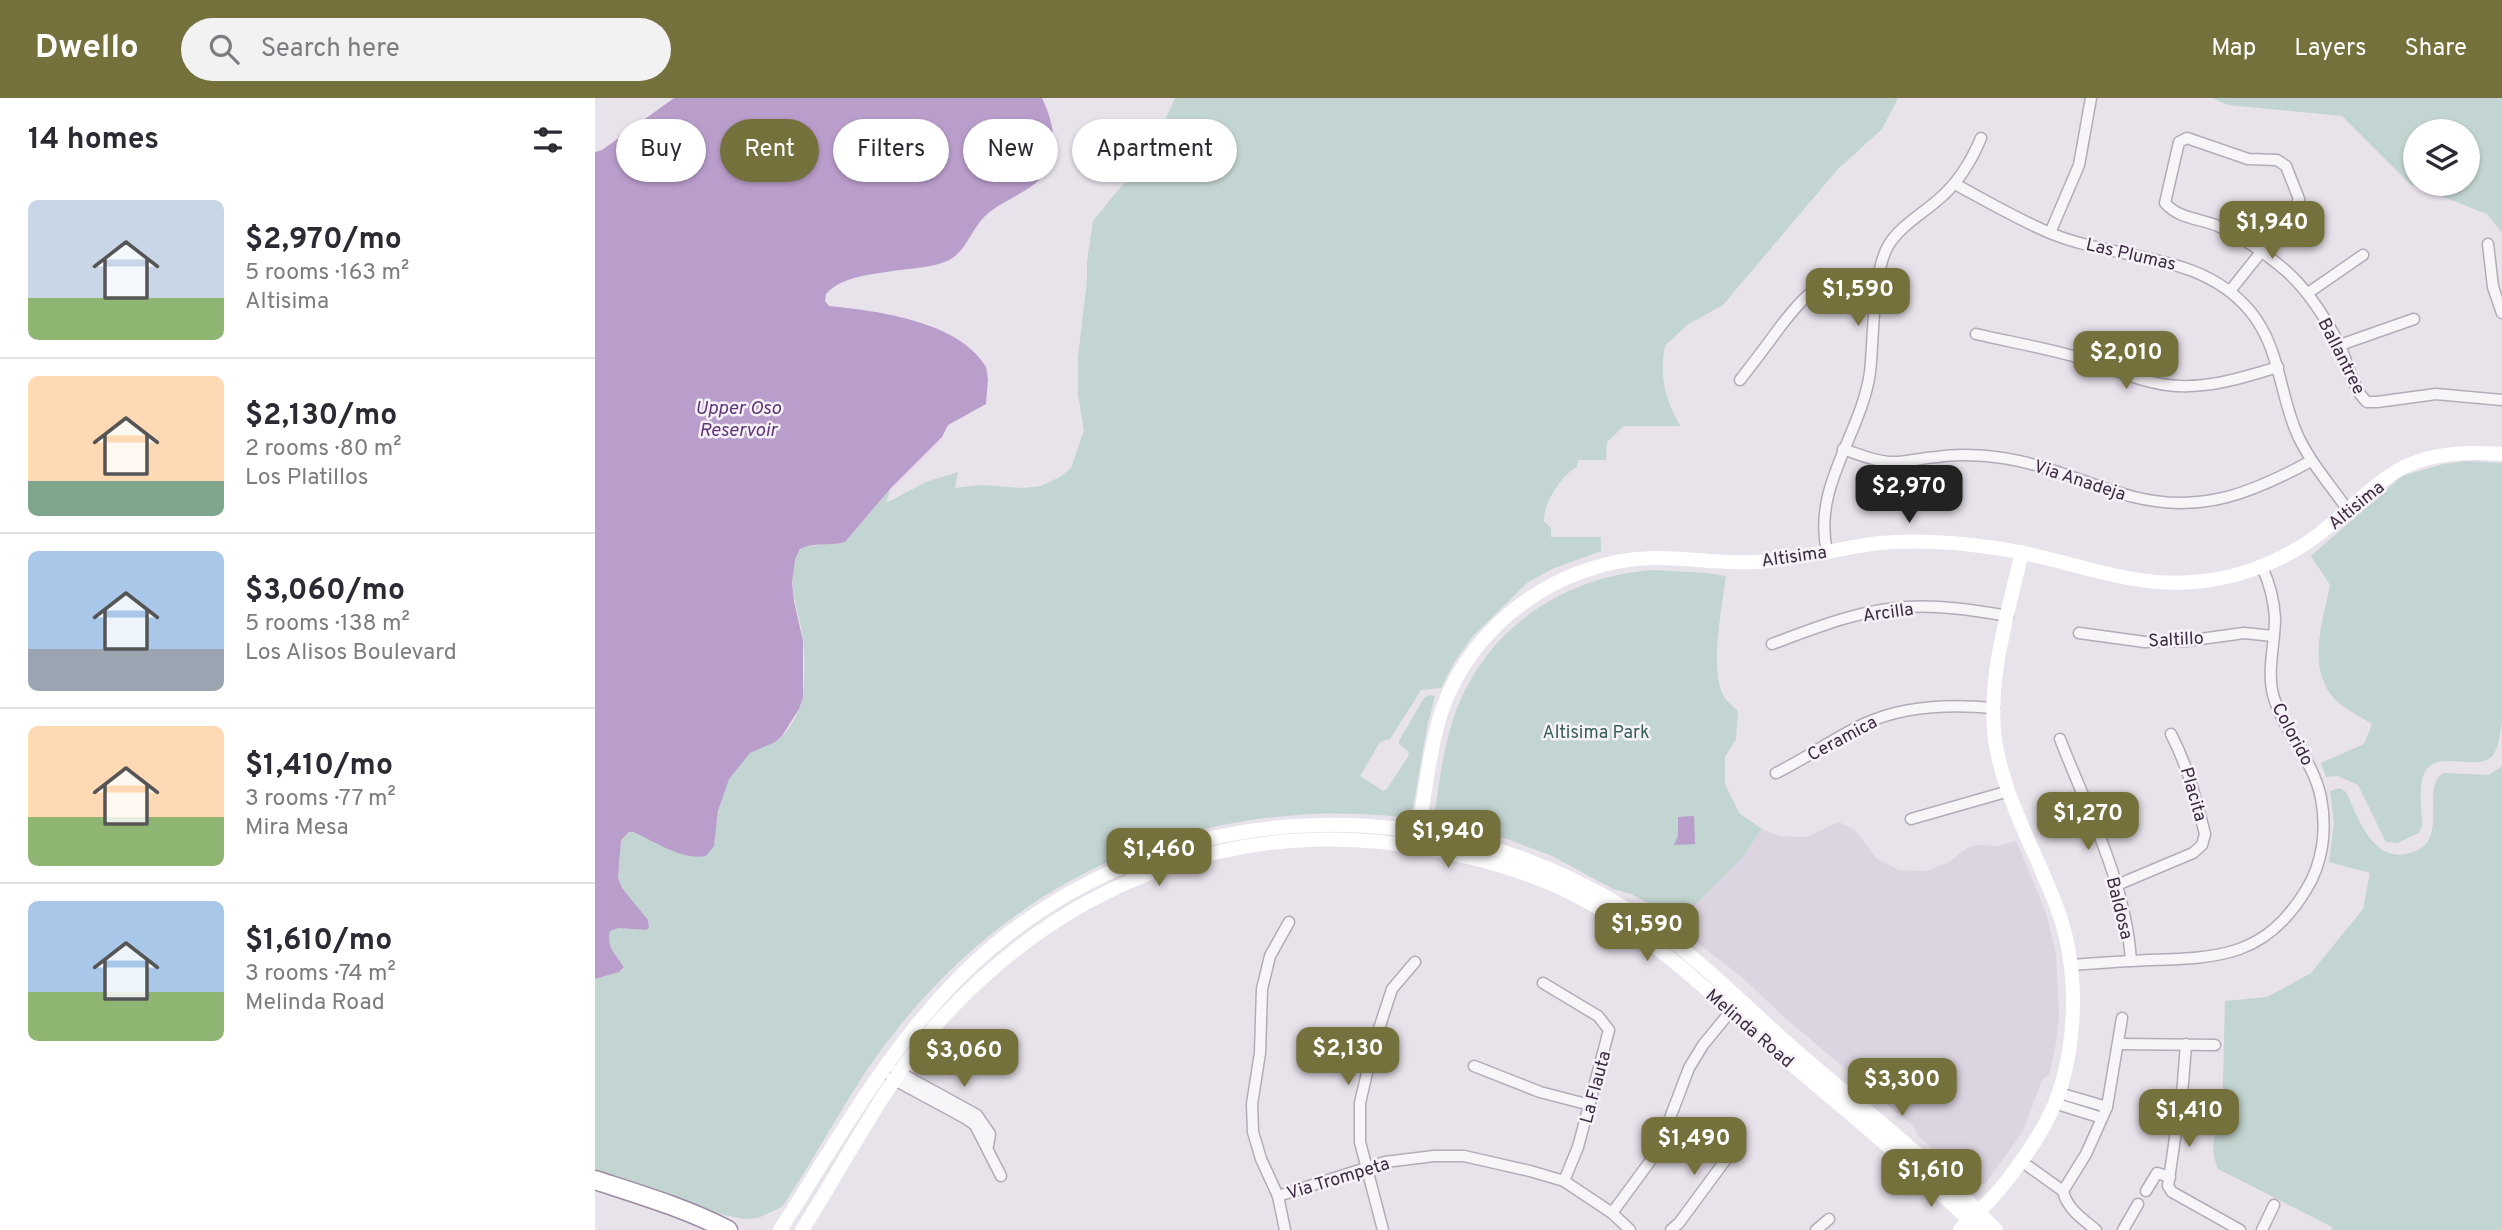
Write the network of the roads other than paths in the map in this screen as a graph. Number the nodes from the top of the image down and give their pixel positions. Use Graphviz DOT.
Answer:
graph roads {
  1 [pos="2091,98"];
  2 [pos="1981,138"];
  3 [pos="1955,184"];
  4 [pos="2050,233"];
  5 [pos="2488,244"];
  6 [pos="2260,251"];
  7 [pos="2363,255"];
  8 [pos="1880,275"];
  9 [pos="2230,291"];
  10 [pos="2308,293"];
  11 [pos="2502,313"];
  12 [pos="2414,319"];
  13 [pos="1976,334"];
  14 [pos="2340,345"];
  15 [pos="2278,367"];
  16 [pos="1740,380"];
  17 [pos="2502,400"];
  18 [pos="1843,449"];
  19 [pos="2502,454"];
  20 [pos="2311,461"];
  21 [pos="2347,509"];
  22 [pos="1828,551"];
  23 [pos="2022,552"];
  24 [pos="2262,567"];
  25 [pos="2008,615"];
  26 [pos="2079,633"];
  27 [pos="2273,636"];
  28 [pos="1772,644"];
  29 [pos="1994,708"];
  30 [pos="2171,734"];
  31 [pos="2060,739"];
  32 [pos="1776,773"];
  33 [pos="2009,791"];
  34 [pos="1911,819"];
  35 [pos="1418,830"];
  36 [pos="1415,846"];
  37 [pos="2117,885"];
  38 [pos="1289,922"];
  39 [pos="2131,961"];
  40 [pos="1415,962"];
  41 [pos="2071,965"];
  42 [pos="1543,983"];
  43 [pos="1735,1006"];
  44 [pos="2122,1018"];
  45 [pos="2119,1044"];
  46 [pos="2186,1044"];
  47 [pos="2215,1045"];
  48 [pos="1473,1066"];
  49 [pos="891,1073"];
  50 [pos="2057,1098"];
  51 [pos="1590,1105"];
  52 [pos="2107,1107"];
  53 [pos="2102,1118"];
  54 [pos="1738,1143"];
  55 [pos="2021,1161"];
  56 [pos="1368,1166"];
  57 [pos="1001,1175"];
  58 [pos="2170,1177"];
  59 [pos="595,1180"];
  60 [pos="1564,1181"];
  61 [pos="2063,1191"];
  62 [pos="2146,1191"];
  63 [pos="1278,1196"];
  64 [pos="2138,1204"];
  65 [pos="2274,1205"];
  66 [pos="1612,1213"];
  67 [pos="1829,1219"];
  68 [pos="1971,1223"];
  69 [pos="728,1230"];
  70 [pos="781,1230"];
  71 [pos="802,1230"];
  72 [pos="1286,1230"];
  73 [pos="1383,1230"];
  74 [pos="1630,1230"];
  75 [pos="1671,1230"];
  76 [pos="1816,1230"];
  77 [pos="1996,1230"];
  78 [pos="2096,1230"];
  79 [pos="2123,1230"];
  80 [pos="2240,1230"];
  81 [pos="2262,1230"];
  1 -- 4 [label="street"];
  2 -- 3 [label="street"];
  3 -- 4 [label="street, Las Plumas"];
  3 -- 8 [label="street"];
  4 -- 9 [label="street, Las Plumas"];
  5 -- 11 [label="street"];
  6 -- 6 [label="street, Ballantree"];
  6 -- 9 [label="street"];
  6 -- 10 [label="street, Ballantree"];
  7 -- 10 [label="street"];
  8 -- 16 [label="street"];
  8 -- 18 [label="street"];
  9 -- 15 [label="street, Las Plumas"];
  10 -- 14 [label="street, Ballantree"];
  12 -- 14 [label="street"];
  13 -- 15 [label="street"];
  14 -- 17 [label="street, Ballantree"];
  15 -- 20 [label="street, Las Plumas"];
  18 -- 20 [label="street, Via Anadeja"];
  18 -- 22 [label="street"];
  19 -- 21 [label="main road, Altisima"];
  20 -- 21 [label="street, Las Plumas"];
  21 -- 24 [label="main road, Altisima"];
  22 -- 23 [label="main road, Altisima"];
  22 -- 35 [label="main road, Altisima"];
  23 -- 24 [label="main road, Altisima"];
  23 -- 25 [label="main road"];
  24 -- 27 [label="street, Colorido"];
  25 -- 28 [label="street, Arcilla"];
  25 -- 29 [label="main road"];
  26 -- 27 [label="street, Saltillo"];
  27 -- 39 [label="street, Colorido"];
  29 -- 32 [label="street, Ceramica"];
  29 -- 33 [label="main road"];
  30 -- 37 [label="street, Placita"];
  31 -- 37 [label="street, Baldosa"];
  33 -- 34 [label="street"];
  33 -- 41 [label="main road"];
  35 -- 36 [label="main road, Altisima"];
  35 -- 43 [label="main road, Melinda Road"];
  35 -- 49 [label="main road, Melinda Road"];
  36 -- 43 [label="main road, Melinda Road"];
  36 -- 49 [label="main road, Melinda Road"];
  37 -- 39 [label="street, Baldosa"];
  38 -- 63 [label="street"];
  39 -- 41 [label="street, Colorido"];
  40 -- 56 [label="street"];
  41 -- 50 [label="main road"];
  42 -- 51 [label="street, La Flauta"];
  43 -- 66 [label="street"];
  43 -- 68 [label="main road, Melinda Road"];
  44 -- 45 [label="street"];
  45 -- 46 [label="street"];
  45 -- 52 [label="street"];
  46 -- 47 [label="street"];
  46 -- 58 [label="street"];
  48 -- 51 [label="street"];
  49 -- 57 [label="street"];
  49 -- 70 [label="main road"];
  49 -- 71 [label="main road"];
  50 -- 52 [label="street"];
  50 -- 53 [label="street"];
  50 -- 55 [label="main road"];
  51 -- 60 [label="street, La Flauta"];
  52 -- 53 [label="street"];
  53 -- 61 [label="street"];
  54 -- 75 [label="street"];
  55 -- 61 [label="street"];
  55 -- 68 [label="main road"];
  56 -- 60 [label="street, Via Trompeta"];
  56 -- 63 [label="street, Via Trompeta"];
  56 -- 73 [label="street"];
  58 -- 62 [label="street"];
  58 -- 80 [label="street"];
  59 -- 69 [label="highway"];
  60 -- 66 [label="street, Via Trompeta"];
  61 -- 78 [label="street"];
  63 -- 72 [label="street"];
  64 -- 79 [label="street"];
  65 -- 81 [label="street"];
  66 -- 74 [label="street, Via Trompeta"];
  67 -- 76 [label="street"];
  68 -- 77 [label="main road, Melinda Road"];
}
